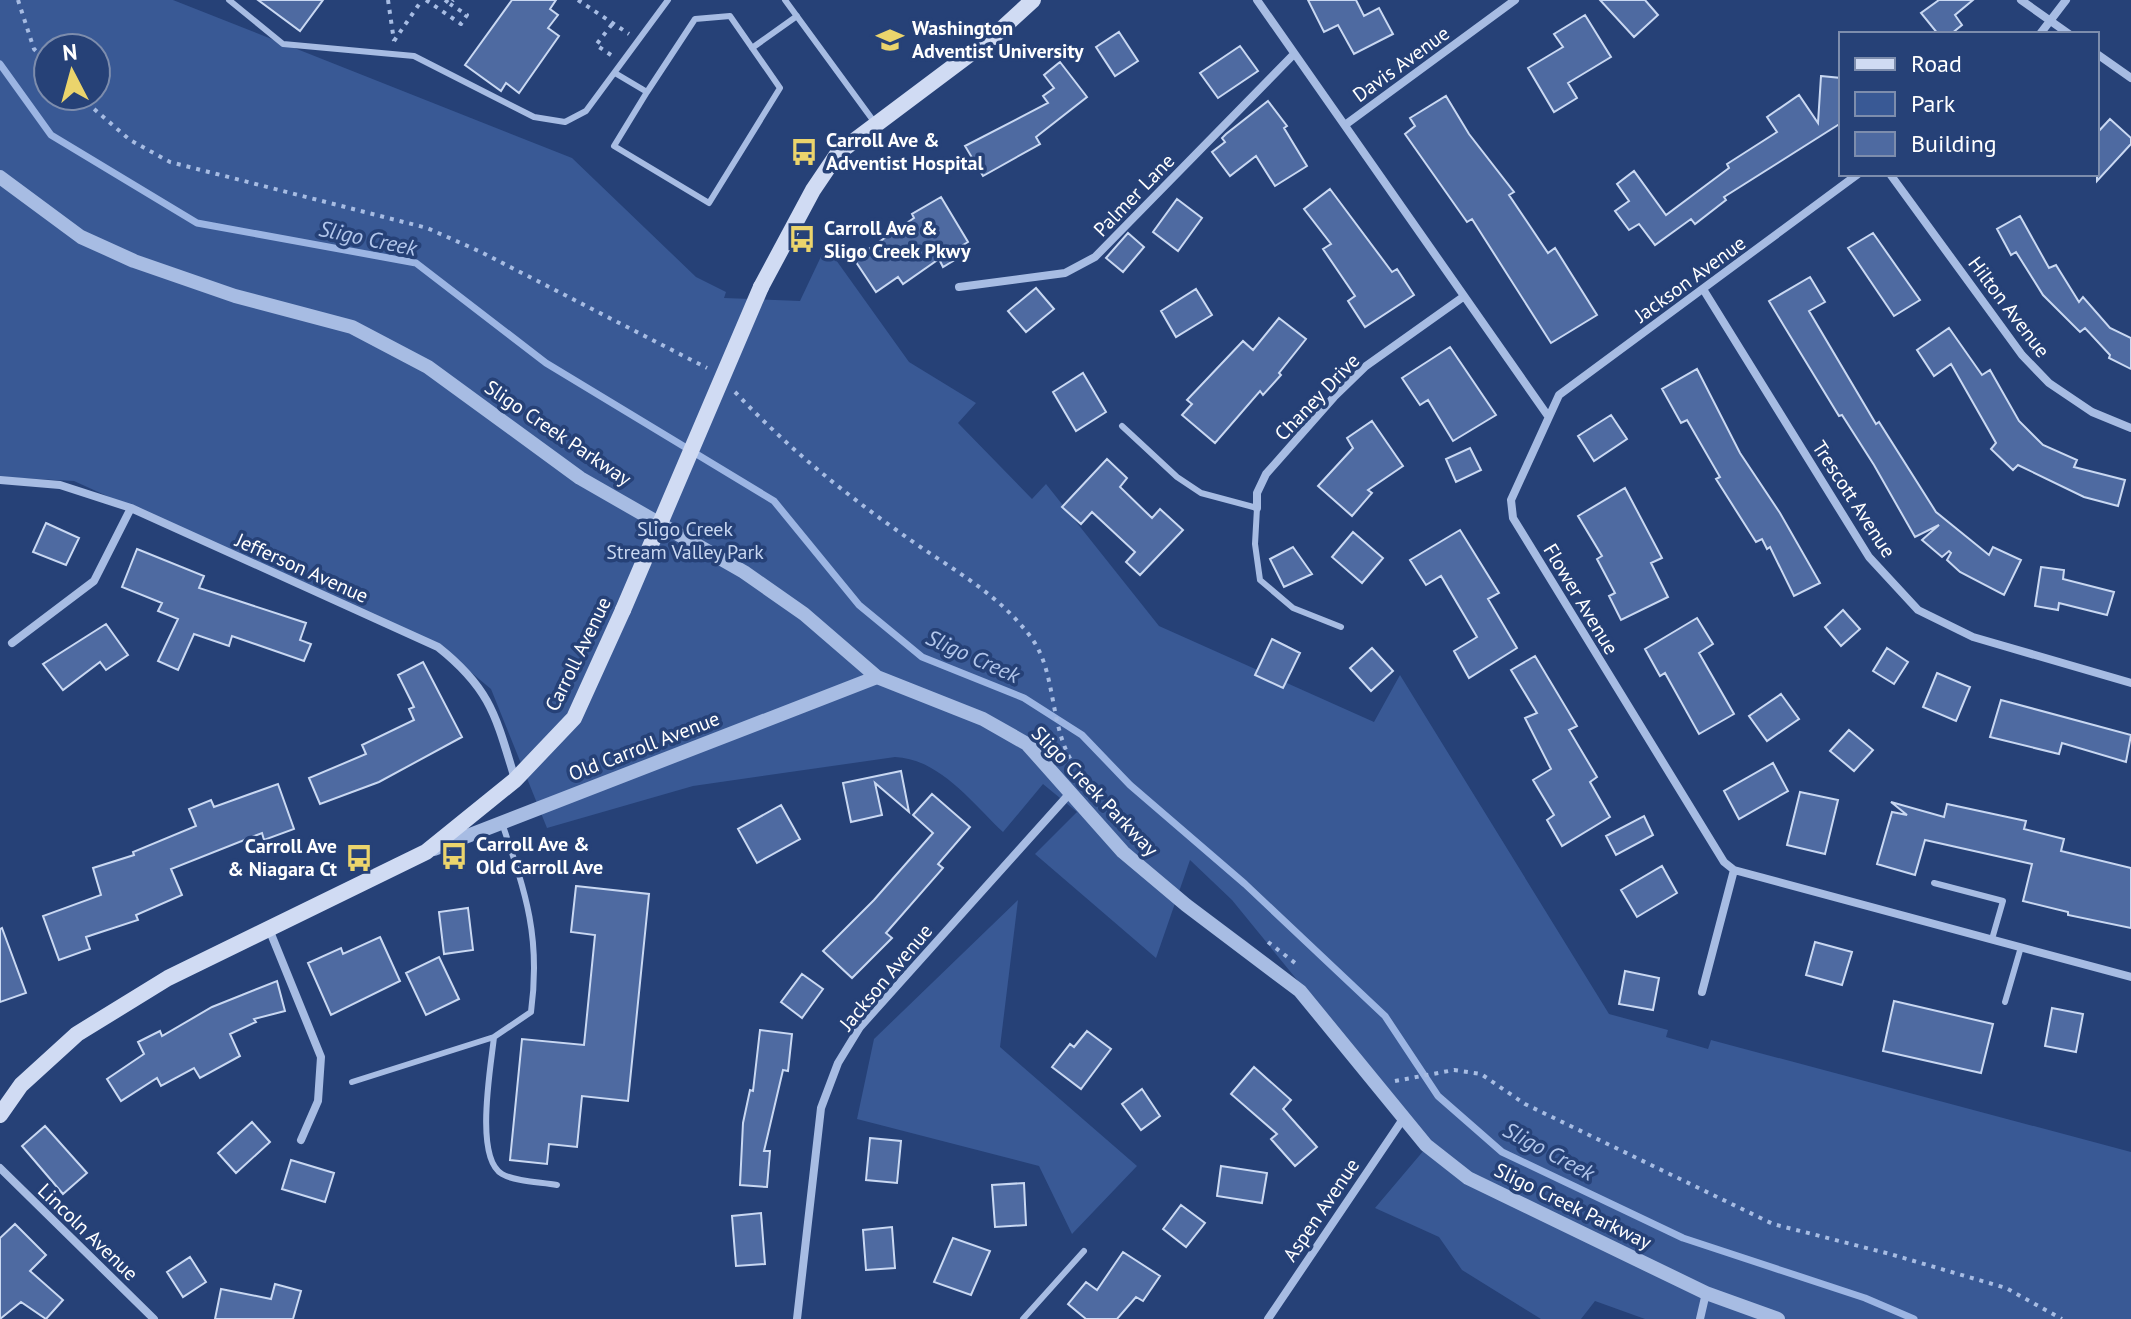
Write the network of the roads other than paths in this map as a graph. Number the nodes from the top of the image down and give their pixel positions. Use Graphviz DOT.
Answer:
graph roads {
  1 [pos="229,0"];
  2 [pos="668,0"];
  3 [pos="785,0"];
  4 [pos="1033,0"];
  5 [pos="1257,0"];
  6 [pos="1515,0"];
  7 [pos="2021,0"];
  8 [pos="2066,0"];
  9 [pos="797,16"];
  10 [pos="2051,21"];
  11 [pos="2042,32"];
  12 [pos="2066,32"];
  13 [pos="752,48"];
  14 [pos="1294,54"];
  15 [pos="2099,55"];
  16 [pos="615,73"];
  17 [pos="2131,78"];
  18 [pos="647,92"];
  19 [pos="877,125"];
  20 [pos="1345,125"];
  21 [pos="1855,176"];
  22 [pos="1891,176"];
  23 [pos="0,177"];
  24 [pos="959,287"];
  25 [pos="1703,289"];
  26 [pos="1463,297"];
  27 [pos="1548,416"];
  28 [pos="1122,426"];
  29 [pos="2131,428"];
  30 [pos="0,480"];
  31 [pos="131,508"];
  32 [pos="1257,508"];
  33 [pos="1341,627"];
  34 [pos="12,643"];
  35 [pos="877,677"];
  36 [pos="2131,683"];
  37 [pos="515,780"];
  38 [pos="1071,792"];
  39 [pos="502,823"];
  40 [pos="426,852"];
  41 [pos="1734,870"];
  42 [pos="1934,883"];
  43 [pos="269,928"];
  44 [pos="1992,939"];
  45 [pos="2021,947"];
  46 [pos="2131,977"];
  47 [pos="1702,992"];
  48 [pos="2005,1002"];
  49 [pos="494,1037"];
  50 [pos="352,1082"];
  51 [pos="0,1115"];
  52 [pos="1403,1119"];
  53 [pos="301,1140"];
  54 [pos="0,1168"];
  55 [pos="557,1185"];
  56 [pos="1084,1251"];
  57 [pos="1706,1293"];
  58 [pos="154,1319"];
  59 [pos="797,1319"];
  60 [pos="1023,1319"];
  61 [pos="1268,1319"];
  62 [pos="1700,1319"];
  63 [pos="1778,1319"];
  1 -- 16 [label="lane"];
  2 -- 16 [label="lane"];
  3 -- 9 [label="lane"];
  4 -- 19 [label="main road, Carroll Avenue"];
  5 -- 14 [label="street"];
  6 -- 20 [label="street, Davis Avenue"];
  7 -- 10 [label="street"];
  8 -- 10 [label="street"];
  9 -- 13 [label="lane"];
  9 -- 19 [label="lane"];
  10 -- 11 [label="street"];
  10 -- 12 [label="street"];
  13 -- 18 [label="lane"];
  13 -- 18 [label="lane"];
  14 -- 20 [label="street"];
  14 -- 24 [label="street, Palmer Lane"];
  15 -- 17 [label="street"];
  16 -- 18 [label="lane"];
  19 -- 37 [label="main road, Carroll Avenue, bridge"];
  20 -- 26 [label="street"];
  21 -- 25 [label="street, Jackson Avenue"];
  22 -- 29 [label="street, Hilton Avenue"];
  23 -- 35 [label="street, Sligo Creek Parkway"];
  25 -- 27 [label="street, Jackson Avenue"];
  25 -- 36 [label="street, Trescott Avenue"];
  26 -- 27 [label="street"];
  26 -- 32 [label="street, Chaney Drive"];
  27 -- 41 [label="street, Flower Avenue"];
  28 -- 32 [label="lane"];
  30 -- 31 [label="street, Jefferson Avenue"];
  31 -- 34 [label="street"];
  31 -- 37 [label="street, Jefferson Avenue"];
  32 -- 33 [label="lane"];
  35 -- 38 [label="street, Sligo Creek Parkway"];
  35 -- 39 [label="street, Old Carroll Avenue"];
  37 -- 40 [label="main road, Carroll Avenue"];
  38 -- 52 [label="street, Sligo Creek Parkway"];
  38 -- 59 [label="street, Jackson Avenue"];
  39 -- 40 [label="street, Old Carroll Avenue"];
  39 -- 49 [label="lane"];
  40 -- 43 [label="main road, Carroll Avenue"];
  41 -- 44 [label="street"];
  41 -- 47 [label="street"];
  42 -- 44 [label="lane"];
  43 -- 51 [label="main road, Carroll Avenue"];
  43 -- 53 [label="street"];
  44 -- 45 [label="street"];
  45 -- 46 [label="street"];
  45 -- 48 [label="lane"];
  49 -- 50 [label="lane"];
  49 -- 55 [label="lane"];
  52 -- 57 [label="street, Sligo Creek Parkway"];
  52 -- 61 [label="street, Aspen Avenue"];
  54 -- 58 [label="street, Lincoln Avenue"];
  56 -- 60 [label="lane"];
  57 -- 62 [label="street"];
  57 -- 63 [label="street, Sligo Creek Parkway"];
}
